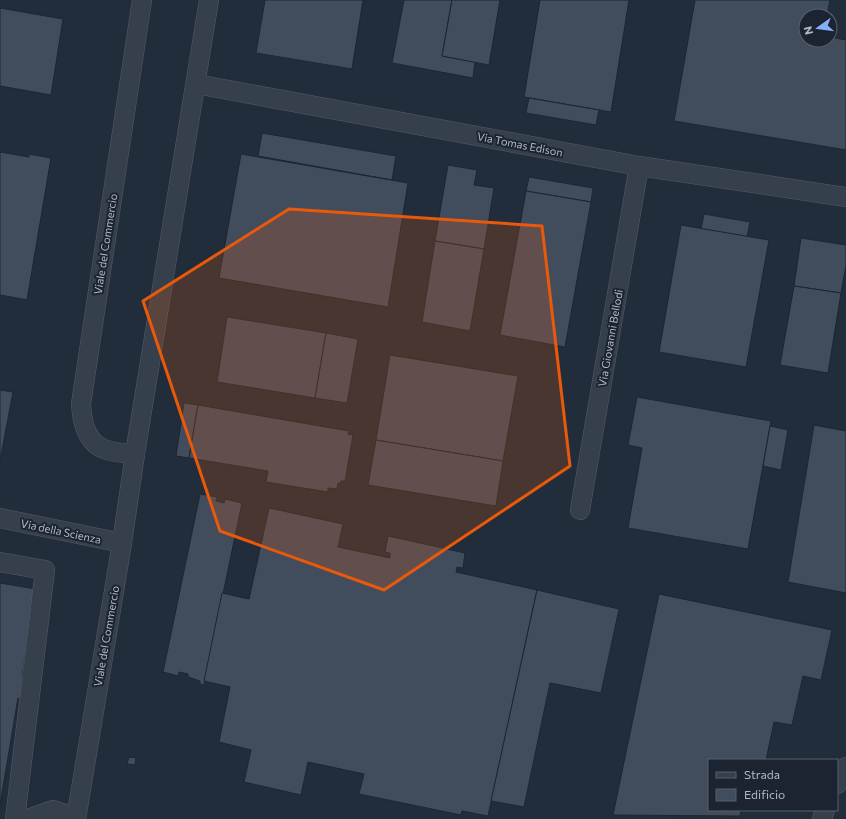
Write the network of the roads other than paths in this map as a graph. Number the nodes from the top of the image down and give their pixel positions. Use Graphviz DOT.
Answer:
graph roads {
  1 [pos="142,0"];
  2 [pos="209,0"];
  3 [pos="196,84"];
  4 [pos="639,166"];
  5 [pos="846,197"];
  6 [pos="135,454"];
  7 [pos="580,510"];
  8 [pos="0,518"];
  9 [pos="122,544"];
  10 [pos="0,562"];
  11 [pos="846,767"];
  12 [pos="838,782"];
  13 [pos="76,818"];
  14 [pos="15,819"];
  15 [pos="28,819"];
  1 -- 6 [label="street, Viale del Commercio"];
  2 -- 3 [label="street, Viale del Commercio"];
  3 -- 4 [label="street, Via Tomas Edison"];
  3 -- 6 [label="street, Viale del Commercio"];
  4 -- 5 [label="street, Via Tomas Edison"];
  4 -- 7 [label="street, Via Giovanni Bellodi"];
  6 -- 9 [label="street, Viale del Commercio"];
  8 -- 9 [label="street, Via della Scienza"];
  9 -- 13 [label="street, Viale del Commercio"];
  10 -- 14 [label="street"];
  11 -- 12 [label="street"];
  13 -- 15 [label="street"];
}
